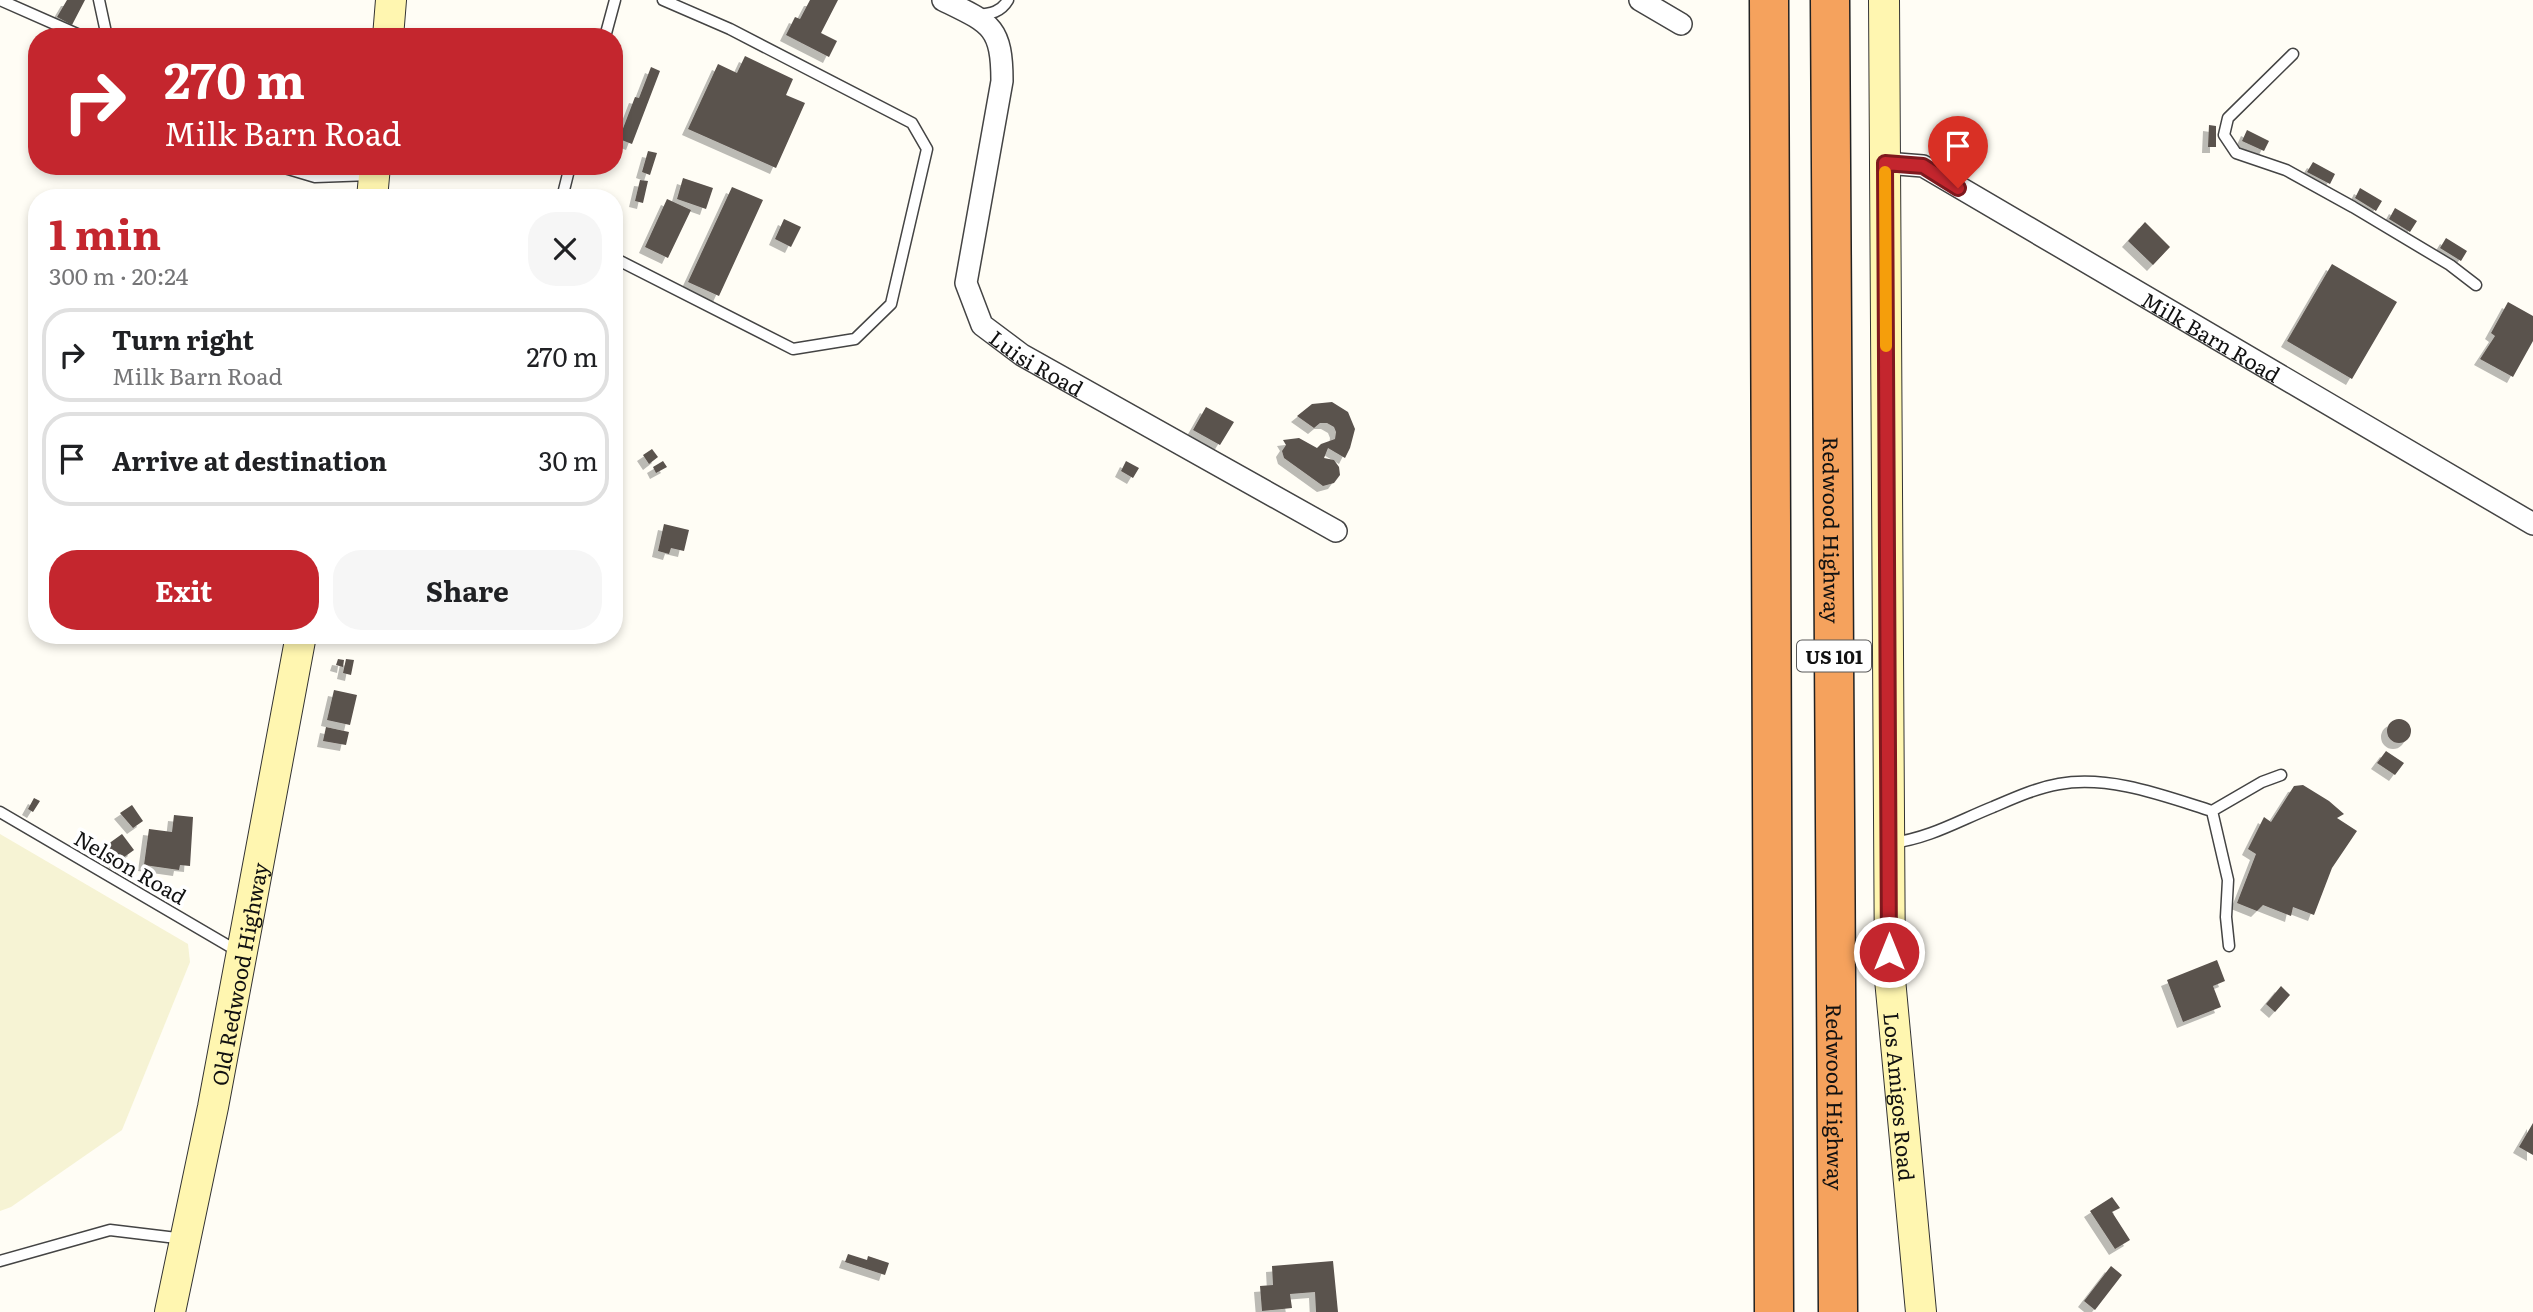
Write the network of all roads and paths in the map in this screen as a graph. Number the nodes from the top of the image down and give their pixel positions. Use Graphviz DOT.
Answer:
graph roads {
  1 [pos="0,0"];
  2 [pos="99,0"];
  3 [pos="391,0"];
  4 [pos="615,0"];
  5 [pos="663,0"];
  6 [pos="943,0"];
  7 [pos="1008,0"];
  8 [pos="1640,0"];
  9 [pos="1769,0"];
  10 [pos="1830,0"];
  11 [pos="1884,0"];
  12 [pos="975,15"];
  13 [pos="1681,24"];
  14 [pos="64,28"];
  15 [pos="105,28"];
  16 [pos="388,28"];
  17 [pos="607,28"];
  18 [pos="2293,54"];
  19 [pos="1885,163"];
  20 [pos="309,175"];
  21 [pos="374,180"];
  22 [pos="623,263"];
  23 [pos="2476,285"];
  24 [pos="2532,522"];
  25 [pos="1336,531"];
  26 [pos="299,644"];
  27 [pos="2281,775"];
  28 [pos="0,811"];
  29 [pos="2212,811"];
  30 [pos="1889,844"];
  31 [pos="2229,946"];
  32 [pos="242,954"];
  33 [pos="185,1239"];
  34 [pos="0,1261"];
  35 [pos="170,1312"];
  36 [pos="1774,1312"];
  37 [pos="1839,1312"];
  38 [pos="1921,1312"];
  1 -- 14 [label="lane"];
  2 -- 15 [label="lane"];
  3 -- 16 [label="street"];
  4 -- 17 [label="lane"];
  5 -- 22 [label="lane"];
  6 -- 12 [label="street, Luisi Road"];
  7 -- 12 [label="lane"];
  8 -- 13 [label="street"];
  9 -- 36 [label="highway, US 101"];
  10 -- 37 [label="highway, Redwood Highway / US 101"];
  11 -- 19 [label="street, Los Amigos Road"];
  12 -- 25 [label="street, Luisi Road"];
  18 -- 23 [label="lane"];
  19 -- 24 [label="street, Milk Barn Road"];
  19 -- 30 [label="street, Los Amigos Road"];
  20 -- 21 [label="lane"];
  26 -- 32 [label="street, Old Redwood Highway"];
  27 -- 29 [label="lane"];
  28 -- 32 [label="lane, Nelson Road"];
  29 -- 30 [label="lane"];
  29 -- 31 [label="lane"];
  30 -- 38 [label="street, Los Amigos Road"];
  32 -- 33 [label="street, Old Redwood Highway"];
  33 -- 34 [label="lane"];
  33 -- 35 [label="street, Old Redwood Highway"];
}
